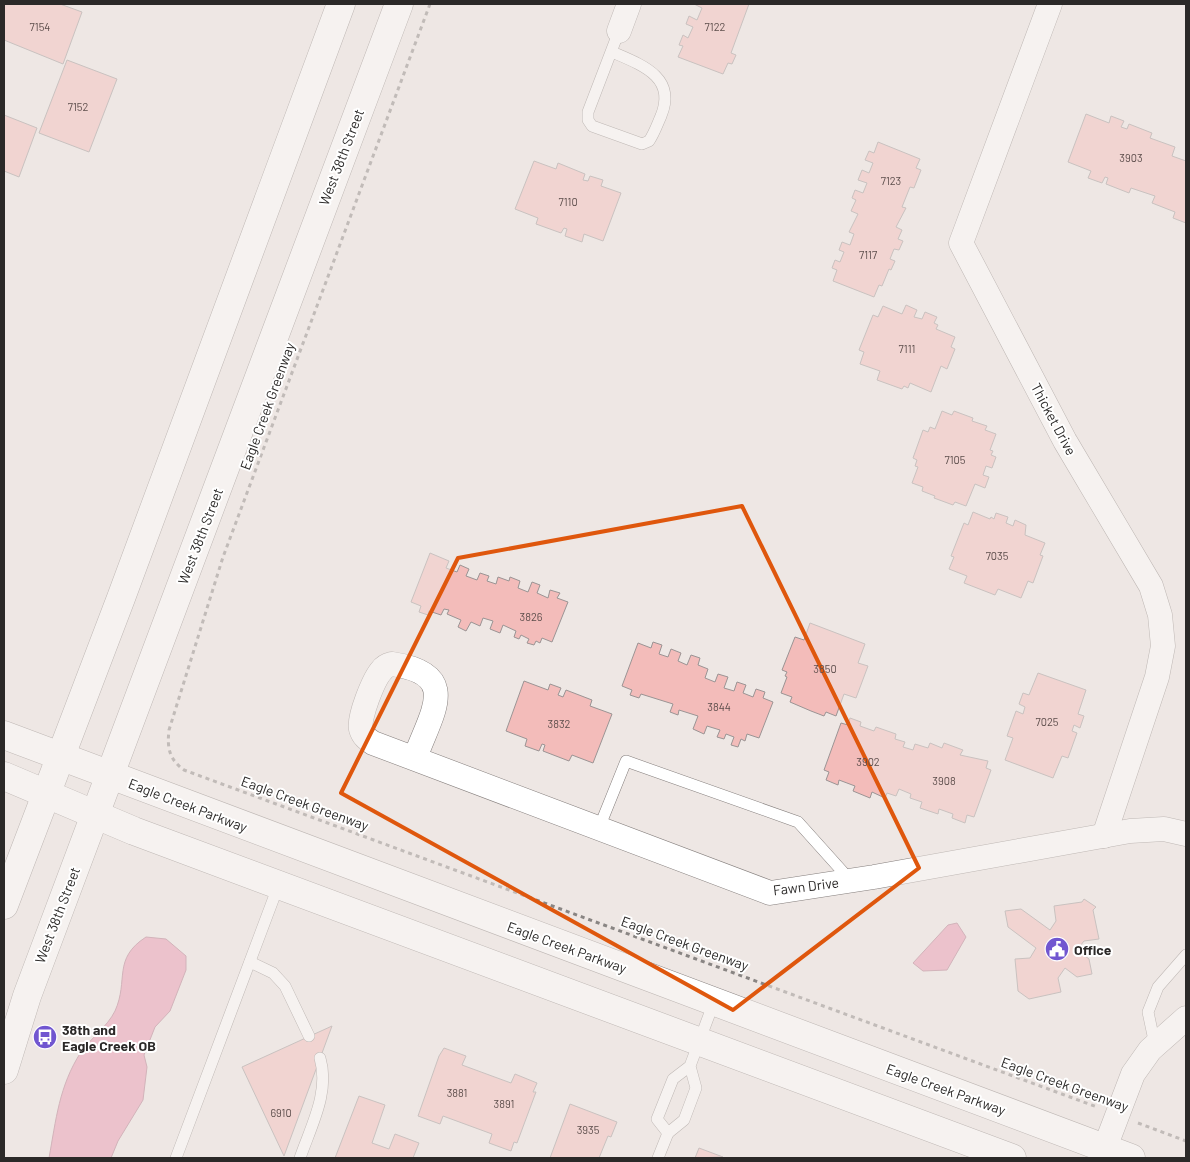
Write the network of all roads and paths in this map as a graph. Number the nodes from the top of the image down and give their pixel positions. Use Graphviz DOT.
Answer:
graph roads {
  1 [pos="341,4"];
  2 [pos="399,4"];
  3 [pos="430,4"];
  4 [pos="629,4"];
  5 [pos="1050,4"];
  6 [pos="615,41"];
  7 [pos="4,735"];
  8 [pos="59,756"];
  9 [pos="415,758"];
  10 [pos="4,776"];
  11 [pos="110,776"];
  12 [pos="46,793"];
  13 [pos="95,815"];
  14 [pos="599,828"];
  15 [pos="1186,834"];
  16 [pos="1104,836"];
  17 [pos="851,881"];
  18 [pos="279,884"];
  19 [pos="4,905"];
  20 [pos="1186,955"];
  21 [pos="250,962"];
  22 [pos="714,1002"];
  23 [pos="1186,1018"];
  24 [pos="309,1036"];
  25 [pos="1155,1045"];
  26 [pos="694,1054"];
  27 [pos="320,1058"];
  28 [pos="4,1070"];
  29 [pos="1116,1114"];
  30 [pos="668,1132"];
  31 [pos="1186,1141"];
  32 [pos="1102,1153"];
  33 [pos="176,1158"];
  34 [pos="300,1158"];
  35 [pos="658,1158"];
  36 [pos="1012,1158"];
  37 [pos="1131,1158"];
  1 -- 8 [label="main road"];
  2 -- 11 [label="main road, West 38th Street"];
  3 -- 29 [label="path, Eagle Creek Greenway"];
  4 -- 6 [label="street"];
  5 -- 16 [label="street, Thicket Drive"];
  6 -- 6 [label="lane"];
  7 -- 8 [label="main road, Eagle Creek Parkway"];
  8 -- 11 [label="main road, Eagle Creek Parkway"];
  8 -- 12 [label="main road"];
  9 -- 14 [label="street, Fawn Drive"];
  10 -- 12 [label="main road"];
  11 -- 13 [label="main road, West 38th Street"];
  11 -- 22 [label="main road, Eagle Creek Parkway"];
  12 -- 13 [label="main road"];
  12 -- 19 [label="main road"];
  13 -- 18 [label="main road"];
  13 -- 28 [label="main road, West 38th Street"];
  14 -- 17 [label="street, Fawn Drive"];
  14 -- 17 [label="lane"];
  15 -- 16 [label="street, Fawn Drive"];
  16 -- 17 [label="street, Fawn Drive"];
  18 -- 21 [label="lane"];
  18 -- 26 [label="main road"];
  20 -- 25 [label="lane"];
  21 -- 24 [label="lane"];
  21 -- 33 [label="lane"];
  22 -- 26 [label="lane"];
  22 -- 32 [label="main road, Eagle Creek Parkway"];
  23 -- 25 [label="street"];
  25 -- 29 [label="street"];
  26 -- 30 [label="lane"];
  26 -- 30 [label="lane"];
  26 -- 36 [label="main road"];
  27 -- 34 [label="lane"];
  29 -- 31 [label="path, Eagle Creek Greenway"];
  29 -- 32 [label="street"];
  30 -- 35 [label="lane"];
  32 -- 37 [label="main road, Eagle Creek Parkway"];
}
